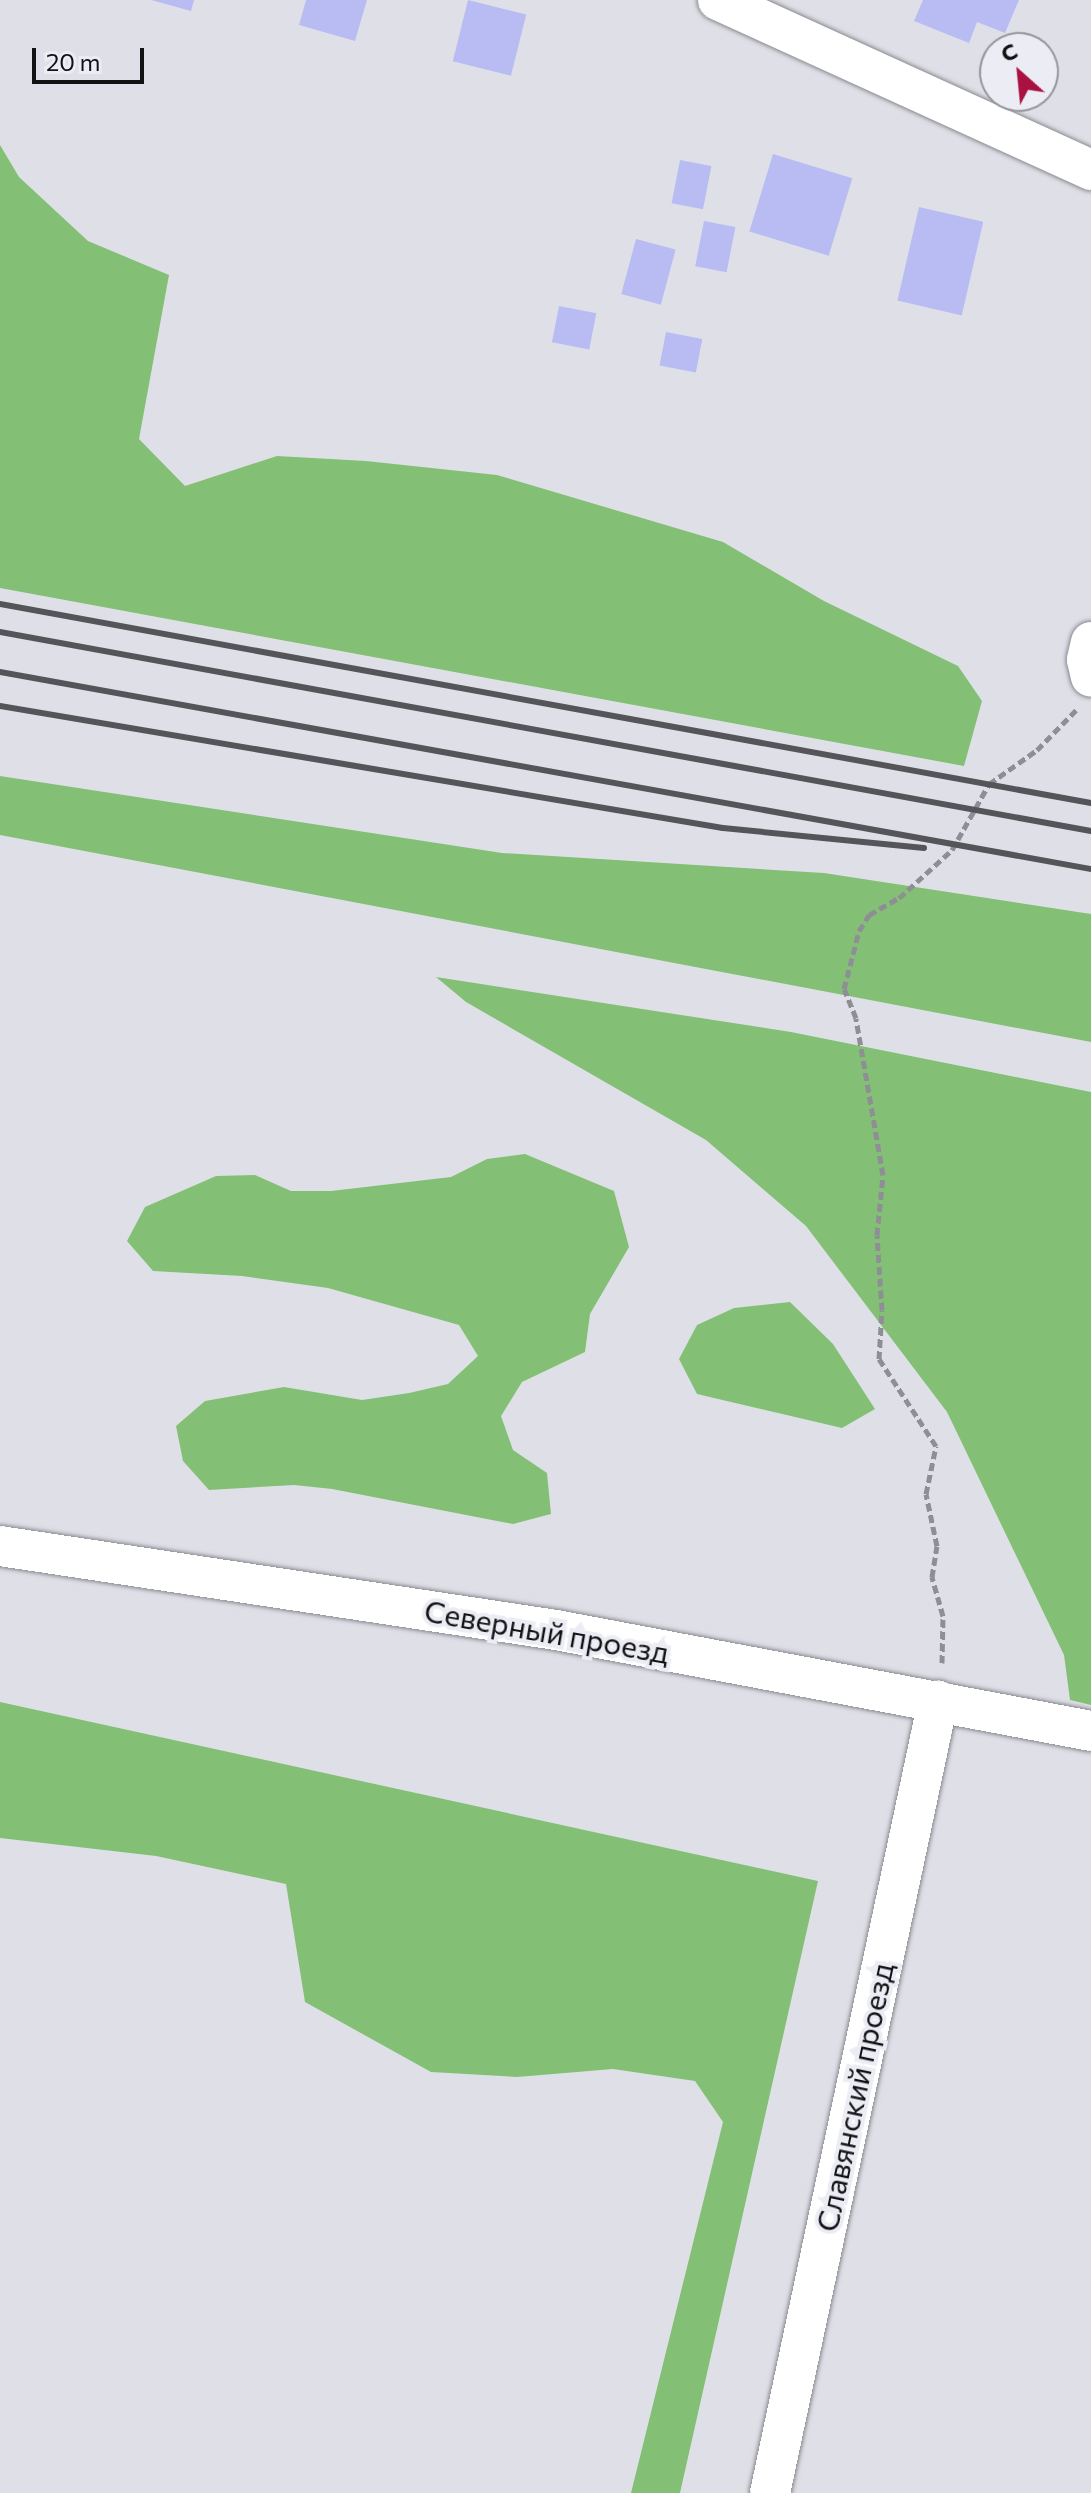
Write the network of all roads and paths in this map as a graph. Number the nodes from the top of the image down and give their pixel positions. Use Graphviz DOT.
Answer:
graph roads {
  1 [pos="718,0"];
  2 [pos="1091,170"];
  3 [pos="1091,642"];
  4 [pos="1085,691"];
  5 [pos="0,1546"];
  6 [pos="938,1701"];
  7 [pos="1091,1731"];
  8 [pos="770,2493"];
  1 -- 2 [label="street"];
  3 -- 4 [label="street"];
  4 -- 6 [label="path"];
  5 -- 6 [label="street, Северный проезд"];
  6 -- 7 [label="street, Северный проезд"];
  6 -- 8 [label="street, Славянский проезд"];
}
